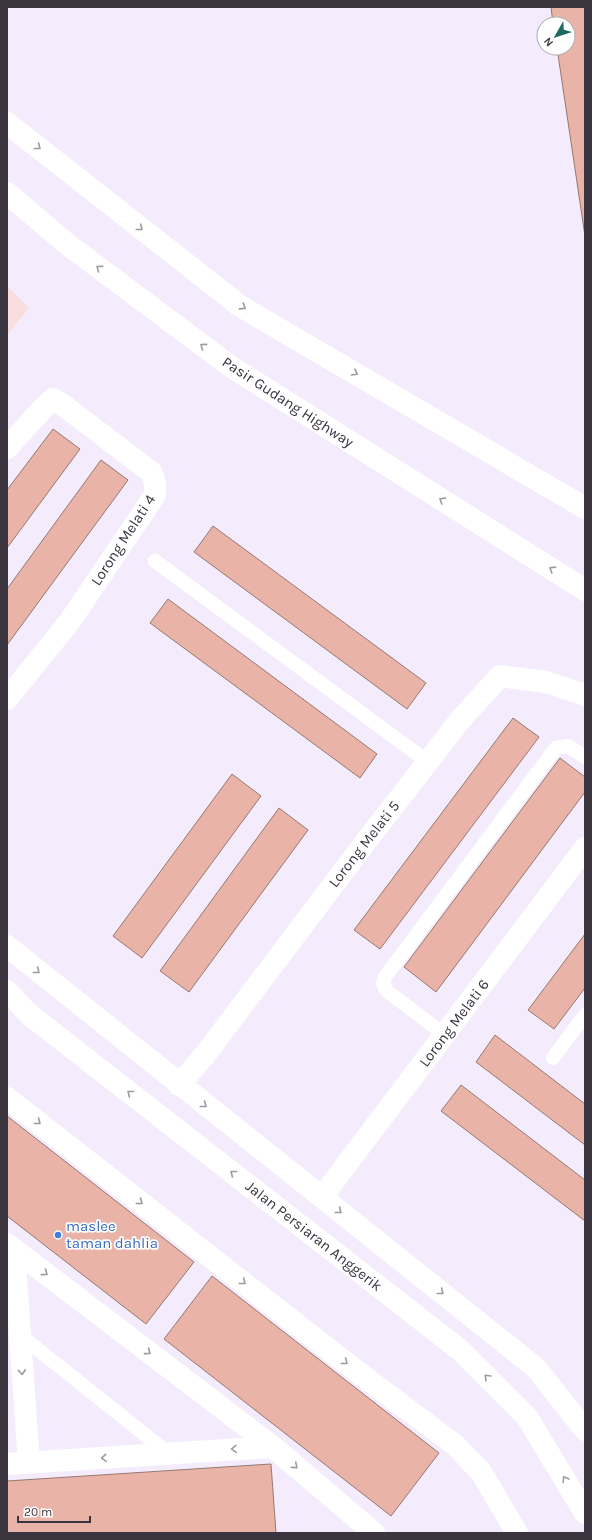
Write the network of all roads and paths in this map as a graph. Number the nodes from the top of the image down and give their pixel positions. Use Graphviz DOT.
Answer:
graph roads {
  1 [pos="7,123"];
  2 [pos="7,193"];
  3 [pos="7,448"];
  4 [pos="585,508"];
  5 [pos="155,561"];
  6 [pos="585,590"];
  7 [pos="585,695"];
  8 [pos="7,699"];
  9 [pos="585,758"];
  10 [pos="428,762"];
  11 [pos="585,848"];
  12 [pos="7,946"];
  13 [pos="7,991"];
  14 [pos="585,1016"];
  15 [pos="445,1035"];
  16 [pos="553,1058"];
  17 [pos="179,1085"];
  18 [pos="7,1098"];
  19 [pos="322,1197"];
  20 [pos="10,1247"];
  21 [pos="20,1335"];
  22 [pos="585,1430"];
  23 [pos="273,1447"];
  24 [pos="169,1454"];
  25 [pos="29,1463"];
  26 [pos="7,1464"];
  27 [pos="585,1513"];
  28 [pos="374,1533"];
  29 [pos="518,1533"];
  1 -- 4 [label="main road, one-way"];
  6 -- 2 [label="main road, Pasir Gudang Highway, one-way"];
  3 -- 8 [label="main road, Lorong Melati 4"];
  5 -- 10 [label="lane"];
  7 -- 10 [label="main road, Lorong Melati 5"];
  9 -- 15 [label="lane"];
  10 -- 17 [label="main road, Lorong Melati 5"];
  11 -- 15 [label="main road, Lorong Melati 6"];
  12 -- 17 [label="main road, one-way"];
  27 -- 13 [label="main road, Jalan Persiaran Anggerik, one-way"];
  14 -- 16 [label="lane"];
  15 -- 19 [label="main road, Lorong Melati 6"];
  17 -- 19 [label="main road, one-way"];
  18 -- 29 [label="main road, one-way"];
  19 -- 22 [label="main road, one-way"];
  20 -- 21 [label="main road"];
  20 -- 23 [label="main road, one-way"];
  21 -- 24 [label="lane"];
  21 -- 25 [label="main road, one-way"];
  23 -- 24 [label="main road, one-way"];
  23 -- 28 [label="main road, one-way"];
  24 -- 25 [label="main road, one-way"];
  25 -- 26 [label="main road"];
}
